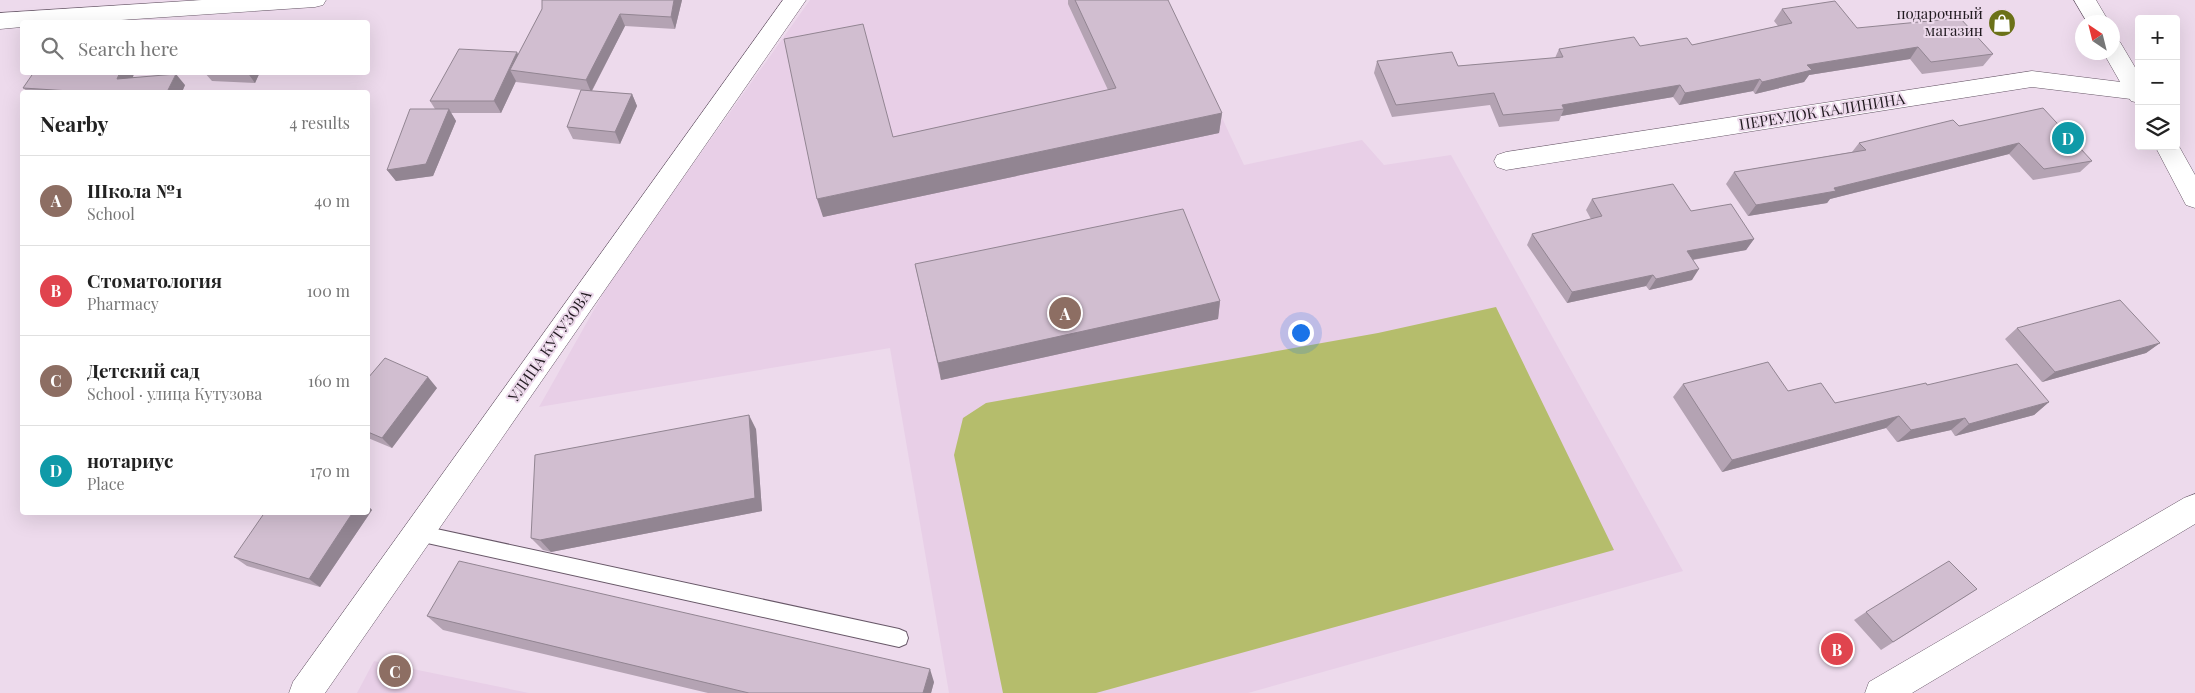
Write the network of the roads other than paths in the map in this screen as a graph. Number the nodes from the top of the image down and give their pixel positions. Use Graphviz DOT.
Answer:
graph roads {
  1 [pos="315,0"];
  2 [pos="795,0"];
  3 [pos="2085,0"];
  4 [pos="2094,15"];
  5 [pos="0,21"];
  6 [pos="2119,60"];
  7 [pos="2135,88"];
  8 [pos="2135,93"];
  9 [pos="2169,150"];
  10 [pos="1506,161"];
  11 [pos="2195,198"];
  12 [pos="2195,508"];
  13 [pos="418,533"];
  14 [pos="899,638"];
  15 [pos="305,693"];
  16 [pos="1881,693"];
  1 -- 5 [label="street"];
  2 -- 13 [label="street, УЛИЦА КУТУЗОВА"];
  3 -- 4 [label="street"];
  6 -- 7 [label="street"];
  8 -- 10 [label="street, ПЕРЕУЛОК КАЛИНИНА"];
  9 -- 11 [label="street"];
  12 -- 16 [label="street"];
  13 -- 14 [label="lane"];
  13 -- 15 [label="street, УЛИЦА КУТУЗОВА"];
}
